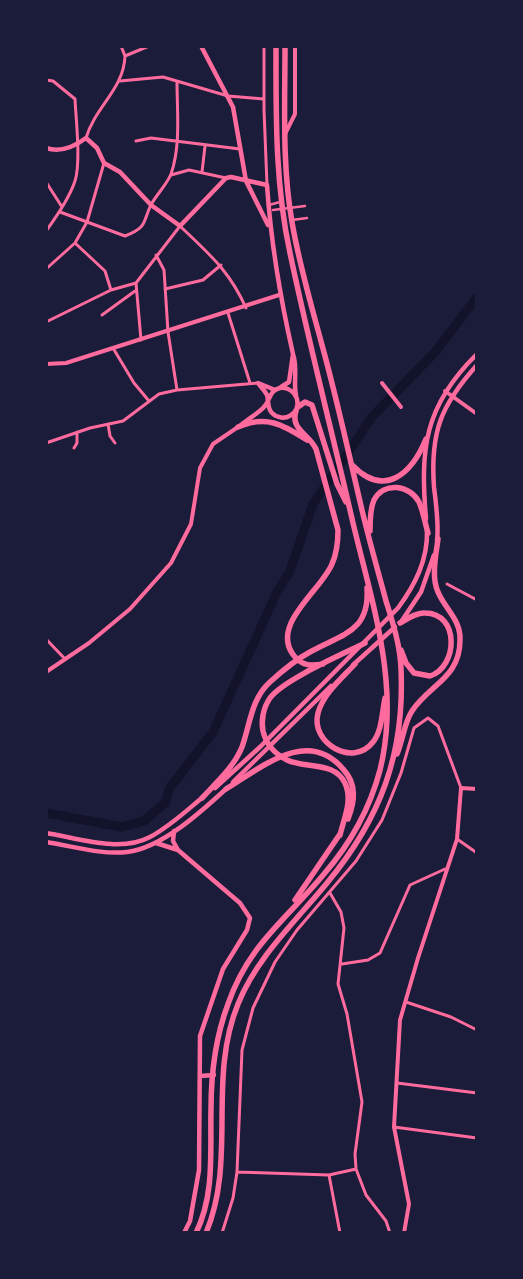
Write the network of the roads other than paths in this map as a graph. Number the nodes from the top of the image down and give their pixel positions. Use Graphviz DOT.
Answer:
graph roads {
  1 [pos="92,46"];
  2 [pos="102,46"];
  3 [pos="121,46"];
  4 [pos="148,46"];
  5 [pos="201,46"];
  6 [pos="264,46"];
  7 [pos="276,46"];
  8 [pos="285,46"];
  9 [pos="295,46"];
  10 [pos="125,56"];
  11 [pos="46,80"];
  12 [pos="120,81"];
  13 [pos="177,82"];
  14 [pos="228,96"];
  15 [pos="264,99"];
  16 [pos="286,134"];
  17 [pos="86,138"];
  18 [pos="136,141"];
  19 [pos="176,141"];
  20 [pos="77,145"];
  21 [pos="205,146"];
  22 [pos="46,148"];
  23 [pos="240,149"];
  24 [pos="104,163"];
  25 [pos="202,172"];
  26 [pos="171,174"];
  27 [pos="226,178"];
  28 [pos="246,181"];
  29 [pos="46,182"];
  30 [pos="267,186"];
  31 [pos="280,202"];
  32 [pos="151,205"];
  33 [pos="268,205"];
  34 [pos="305,206"];
  35 [pos="61,210"];
  36 [pos="273,210"];
  37 [pos="307,218"];
  38 [pos="292,220"];
  39 [pos="87,222"];
  40 [pos="180,226"];
  41 [pos="269,228"];
  42 [pos="46,231"];
  43 [pos="75,243"];
  44 [pos="156,255"];
  45 [pos="221,265"];
  46 [pos="46,269"];
  47 [pos="136,283"];
  48 [pos="165,289"];
  49 [pos="111,290"];
  50 [pos="136,291"];
  51 [pos="279,295"];
  52 [pos="246,308"];
  53 [pos="228,313"];
  54 [pos="102,315"];
  55 [pos="46,322"];
  56 [pos="168,332"];
  57 [pos="141,340"];
  58 [pos="112,347"];
  59 [pos="293,354"];
  60 [pos="477,354"];
  61 [pos="46,364"];
  62 [pos="477,365"];
  63 [pos="250,383"];
  64 [pos="258,383"];
  65 [pos="382,383"];
  66 [pos="278,389"];
  67 [pos="177,390"];
  68 [pos="444,391"];
  69 [pos="297,397"];
  70 [pos="450,397"];
  71 [pos="149,401"];
  72 [pos="268,402"];
  73 [pos="401,407"];
  74 [pos="296,409"];
  75 [pos="477,414"];
  76 [pos="108,424"];
  77 [pos="238,427"];
  78 [pos="77,432"];
  79 [pos="426,439"];
  80 [pos="46,442"];
  81 [pos="115,443"];
  82 [pos="74,448"];
  83 [pos="320,463"];
  84 [pos="351,463"];
  85 [pos="350,510"];
  86 [pos="428,532"];
  87 [pos="438,539"];
  88 [pos="370,543"];
  89 [pos="366,576"];
  90 [pos="447,584"];
  91 [pos="477,600"];
  92 [pos="400,623"];
  93 [pos="397,638"];
  94 [pos="46,639"];
  95 [pos="365,642"];
  96 [pos="65,659"];
  97 [pos="323,664"];
  98 [pos="355,664"];
  99 [pos="46,672"];
  100 [pos="387,688"];
  101 [pos="393,765"];
  102 [pos="461,788"];
  103 [pos="477,788"];
  104 [pos="226,790"];
  105 [pos="202,798"];
  106 [pos="174,831"];
  107 [pos="46,833"];
  108 [pos="340,835"];
  109 [pos="456,839"];
  110 [pos="46,842"];
  111 [pos="156,843"];
  112 [pos="178,850"];
  113 [pos="477,852"];
  114 [pos="445,869"];
  115 [pos="330,893"];
  116 [pos="285,915"];
  117 [pos="342,964"];
  118 [pos="406,1002"];
  119 [pos="477,1030"];
  120 [pos="214,1075"];
  121 [pos="200,1076"];
  122 [pos="397,1083"];
  123 [pos="477,1093"];
  124 [pos="394,1127"];
  125 [pos="477,1138"];
  126 [pos="356,1168"];
  127 [pos="237,1172"];
  128 [pos="329,1174"];
  129 [pos="184,1233"];
  130 [pos="196,1233"];
  131 [pos="206,1233"];
  132 [pos="222,1233"];
  133 [pos="340,1233"];
  134 [pos="390,1233"];
  135 [pos="404,1233"];
  1 -- 2 [label="street"];
  3 -- 10 [label="street"];
  4 -- 10 [label="street"];
  5 -- 14 [label="main road"];
  6 -- 15 [label="street"];
  7 -- 31 [label="highway"];
  8 -- 16 [label="highway"];
  9 -- 16 [label="street"];
  10 -- 12 [label="street"];
  11 -- 20 [label="street"];
  12 -- 13 [label="street"];
  12 -- 17 [label="street"];
  13 -- 14 [label="street"];
  13 -- 19 [label="street"];
  14 -- 15 [label="street"];
  14 -- 23 [label="main road"];
  15 -- 30 [label="street"];
  16 -- 38 [label="highway"];
  17 -- 20 [label="main road"];
  17 -- 24 [label="main road"];
  18 -- 19 [label="street"];
  19 -- 21 [label="street"];
  19 -- 26 [label="street"];
  20 -- 22 [label="main road"];
  20 -- 35 [label="street"];
  21 -- 23 [label="street"];
  21 -- 25 [label="street"];
  23 -- 28 [label="main road"];
  24 -- 32 [label="main road"];
  24 -- 39 [label="street"];
  25 -- 26 [label="street"];
  25 -- 27 [label="street"];
  26 -- 32 [label="street"];
  27 -- 28 [label="main road"];
  27 -- 40 [label="main road"];
  28 -- 30 [label="main road"];
  28 -- 41 [label="main road"];
  29 -- 35 [label="street"];
  30 -- 33 [label="main road"];
  31 -- 33 [label="street"];
  31 -- 85 [label="highway"];
  32 -- 39 [label="street"];
  32 -- 40 [label="main road"];
  33 -- 41 [label="main road"];
  34 -- 36 [label="street"];
  35 -- 39 [label="street"];
  35 -- 42 [label="street"];
  37 -- 38 [label="street"];
  38 -- 84 [label="highway"];
  39 -- 43 [label="street"];
  40 -- 44 [label="street"];
  40 -- 45 [label="street"];
  41 -- 51 [label="main road"];
  43 -- 46 [label="street"];
  43 -- 49 [label="street"];
  44 -- 47 [label="street"];
  44 -- 48 [label="street"];
  45 -- 48 [label="street"];
  45 -- 52 [label="street"];
  47 -- 49 [label="street"];
  47 -- 50 [label="street"];
  48 -- 56 [label="street"];
  49 -- 55 [label="street"];
  50 -- 54 [label="street"];
  50 -- 57 [label="street"];
  51 -- 52 [label="street"];
  51 -- 59 [label="main road"];
  52 -- 53 [label="street"];
  53 -- 56 [label="street"];
  53 -- 63 [label="street"];
  56 -- 57 [label="street"];
  56 -- 67 [label="street"];
  57 -- 58 [label="street"];
  58 -- 61 [label="street"];
  58 -- 71 [label="street"];
  59 -- 66 [label="main road"];
  59 -- 69 [label="main road"];
  60 -- 68 [label="main road"];
  62 -- 70 [label="main road"];
  63 -- 64 [label="street"];
  63 -- 67 [label="street"];
  64 -- 66 [label="main road"];
  64 -- 72 [label="main road"];
  65 -- 73 [label="street"];
  66 -- 69 [label="main road"];
  66 -- 72 [label="main road"];
  67 -- 71 [label="street"];
  68 -- 70 [label="street"];
  68 -- 79 [label="main road"];
  69 -- 74 [label="main road"];
  70 -- 75 [label="street"];
  70 -- 87 [label="main road"];
  71 -- 76 [label="street"];
  72 -- 74 [label="main road"];
  72 -- 77 [label="main road"];
  74 -- 83 [label="highway"];
  74 -- 85 [label="highway"];
  76 -- 78 [label="street"];
  76 -- 81 [label="street"];
  77 -- 83 [label="highway"];
  77 -- 96 [label="street"];
  78 -- 80 [label="street"];
  78 -- 82 [label="street"];
  79 -- 84 [label="highway"];
  79 -- 86 [label="main road"];
  83 -- 97 [label="highway"];
  84 -- 88 [label="highway"];
  85 -- 89 [label="highway"];
  86 -- 88 [label="highway"];
  86 -- 95 [label="main road"];
  87 -- 92 [label="main road"];
  87 -- 101 [label="highway"];
  88 -- 93 [label="highway"];
  89 -- 100 [label="highway"];
  89 -- 105 [label="highway"];
  90 -- 91 [label="street"];
  92 -- 93 [label="highway"];
  92 -- 98 [label="main road"];
  93 -- 101 [label="highway"];
  94 -- 96 [label="street"];
  95 -- 97 [label="highway"];
  95 -- 105 [label="main road"];
  96 -- 99 [label="street"];
  97 -- 108 [label="highway"];
  98 -- 100 [label="highway"];
  98 -- 104 [label="main road"];
  100 -- 116 [label="highway"];
  101 -- 131 [label="highway"];
  102 -- 103 [label="street"];
  102 -- 109 [label="street"];
  102 -- 115 [label="street"];
  104 -- 106 [label="main road"];
  104 -- 108 [label="highway"];
  105 -- 107 [label="main road"];
  106 -- 111 [label="main road"];
  106 -- 112 [label="main road"];
  108 -- 116 [label="highway"];
  109 -- 113 [label="street"];
  109 -- 114 [label="street"];
  110 -- 111 [label="main road"];
  111 -- 112 [label="main road"];
  112 -- 121 [label="main road"];
  114 -- 117 [label="street"];
  114 -- 118 [label="street"];
  115 -- 117 [label="street"];
  115 -- 127 [label="street"];
  116 -- 120 [label="highway"];
  117 -- 126 [label="street"];
  118 -- 119 [label="street"];
  118 -- 122 [label="street"];
  120 -- 121 [label="main road"];
  120 -- 130 [label="highway"];
  121 -- 129 [label="main road"];
  122 -- 123 [label="street"];
  122 -- 124 [label="street"];
  124 -- 125 [label="street"];
  124 -- 135 [label="street"];
  126 -- 128 [label="street"];
  126 -- 134 [label="street"];
  127 -- 128 [label="street"];
  127 -- 132 [label="street"];
  128 -- 133 [label="street"];
}
